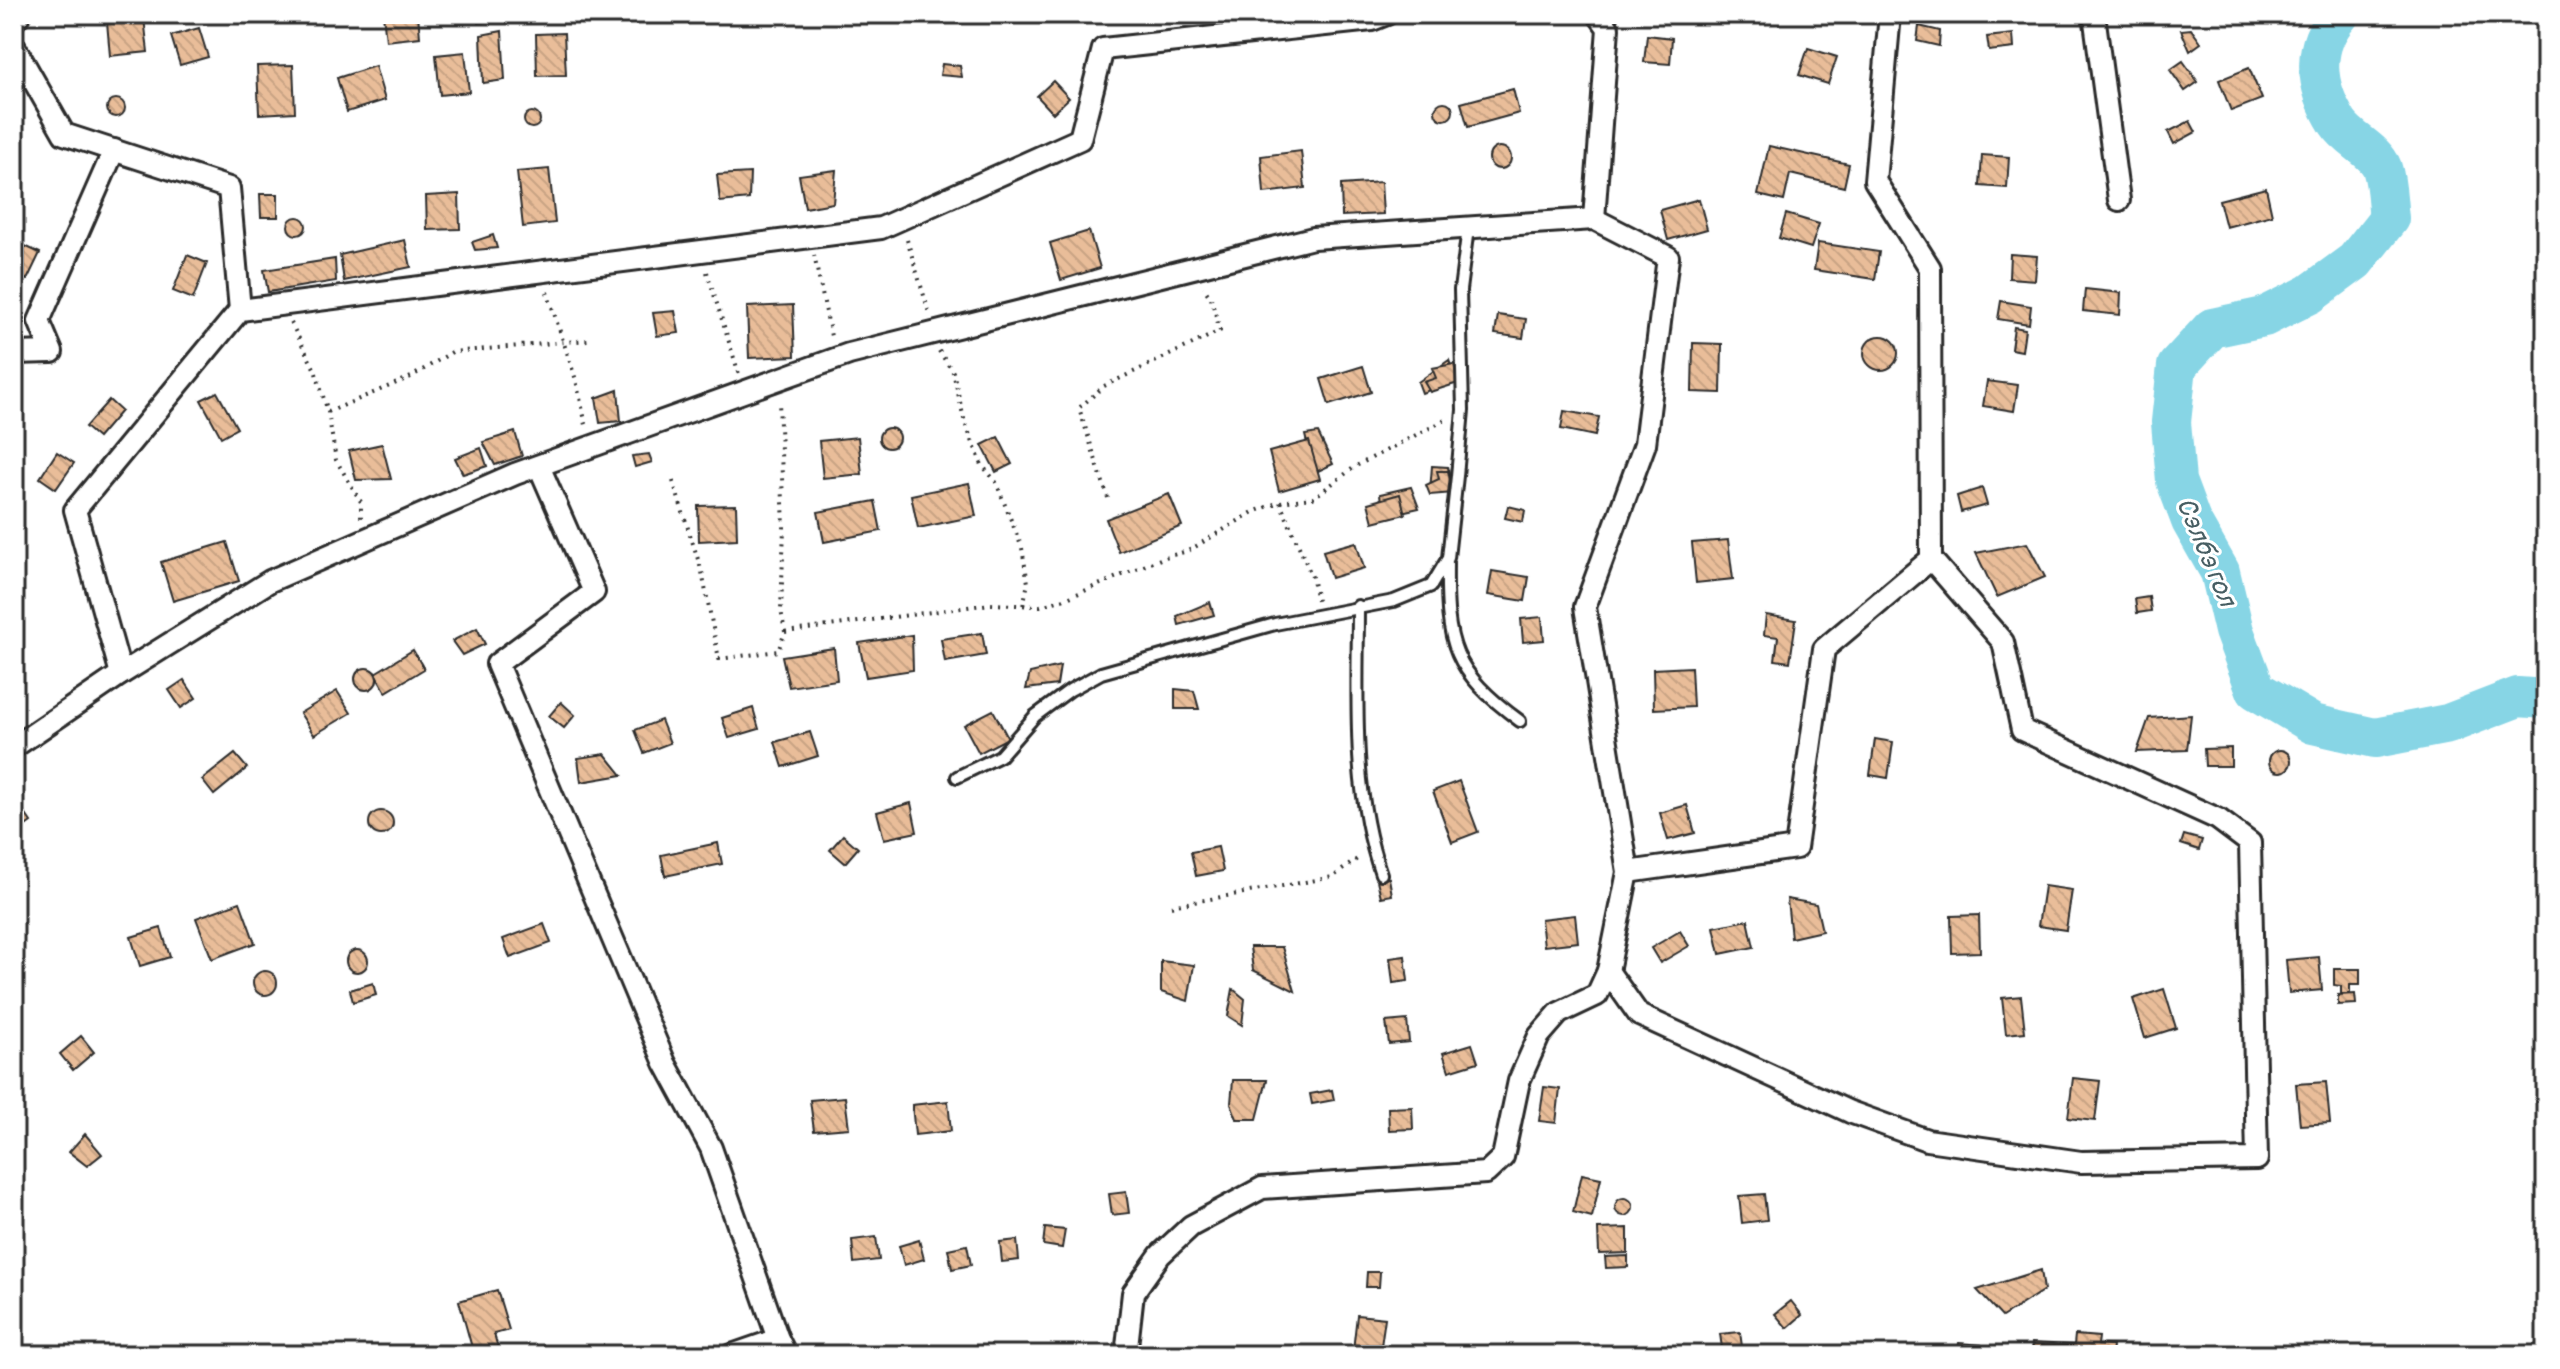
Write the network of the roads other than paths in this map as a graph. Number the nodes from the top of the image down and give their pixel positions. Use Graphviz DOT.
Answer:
graph roads {
  1 [pos="20,14"];
  2 [pos="1387,14"];
  3 [pos="1598,14"];
  4 [pos="1890,14"];
  5 [pos="2094,14"];
  6 [pos="14,21"];
  7 [pos="1256,23"];
  8 [pos="14,46"];
  9 [pos="114,150"];
  10 [pos="2119,200"];
  11 [pos="1594,219"];
  12 [pos="1468,228"];
  13 [pos="240,310"];
  14 [pos="14,353"];
  15 [pos="539,466"];
  16 [pos="1448,558"];
  17 [pos="1931,559"];
  18 [pos="1358,606"];
  19 [pos="121,674"];
  20 [pos="1520,721"];
  21 [pos="14,747"];
  22 [pos="957,777"];
  23 [pos="1628,872"];
  24 [pos="1381,874"];
  25 [pos="1608,971"];
  26 [pos="782,1347"];
  27 [pos="732,1355"];
  28 [pos="1126,1355"];
  1 -- 6 [label="street"];
  2 -- 7 [label="street"];
  3 -- 11 [label="street"];
  4 -- 17 [label="street"];
  5 -- 10 [label="street"];
  7 -- 13 [label="street"];
  8 -- 9 [label="street"];
  9 -- 13 [label="street"];
  9 -- 14 [label="street"];
  11 -- 12 [label="street"];
  11 -- 23 [label="street"];
  12 -- 15 [label="street"];
  12 -- 16 [label="lane"];
  13 -- 19 [label="street"];
  15 -- 19 [label="street"];
  15 -- 26 [label="street"];
  16 -- 18 [label="lane"];
  16 -- 20 [label="lane"];
  17 -- 23 [label="street"];
  17 -- 25 [label="street"];
  18 -- 22 [label="lane"];
  18 -- 24 [label="lane"];
  19 -- 21 [label="street"];
  23 -- 25 [label="street"];
  25 -- 28 [label="street"];
  26 -- 27 [label="street"];
}
